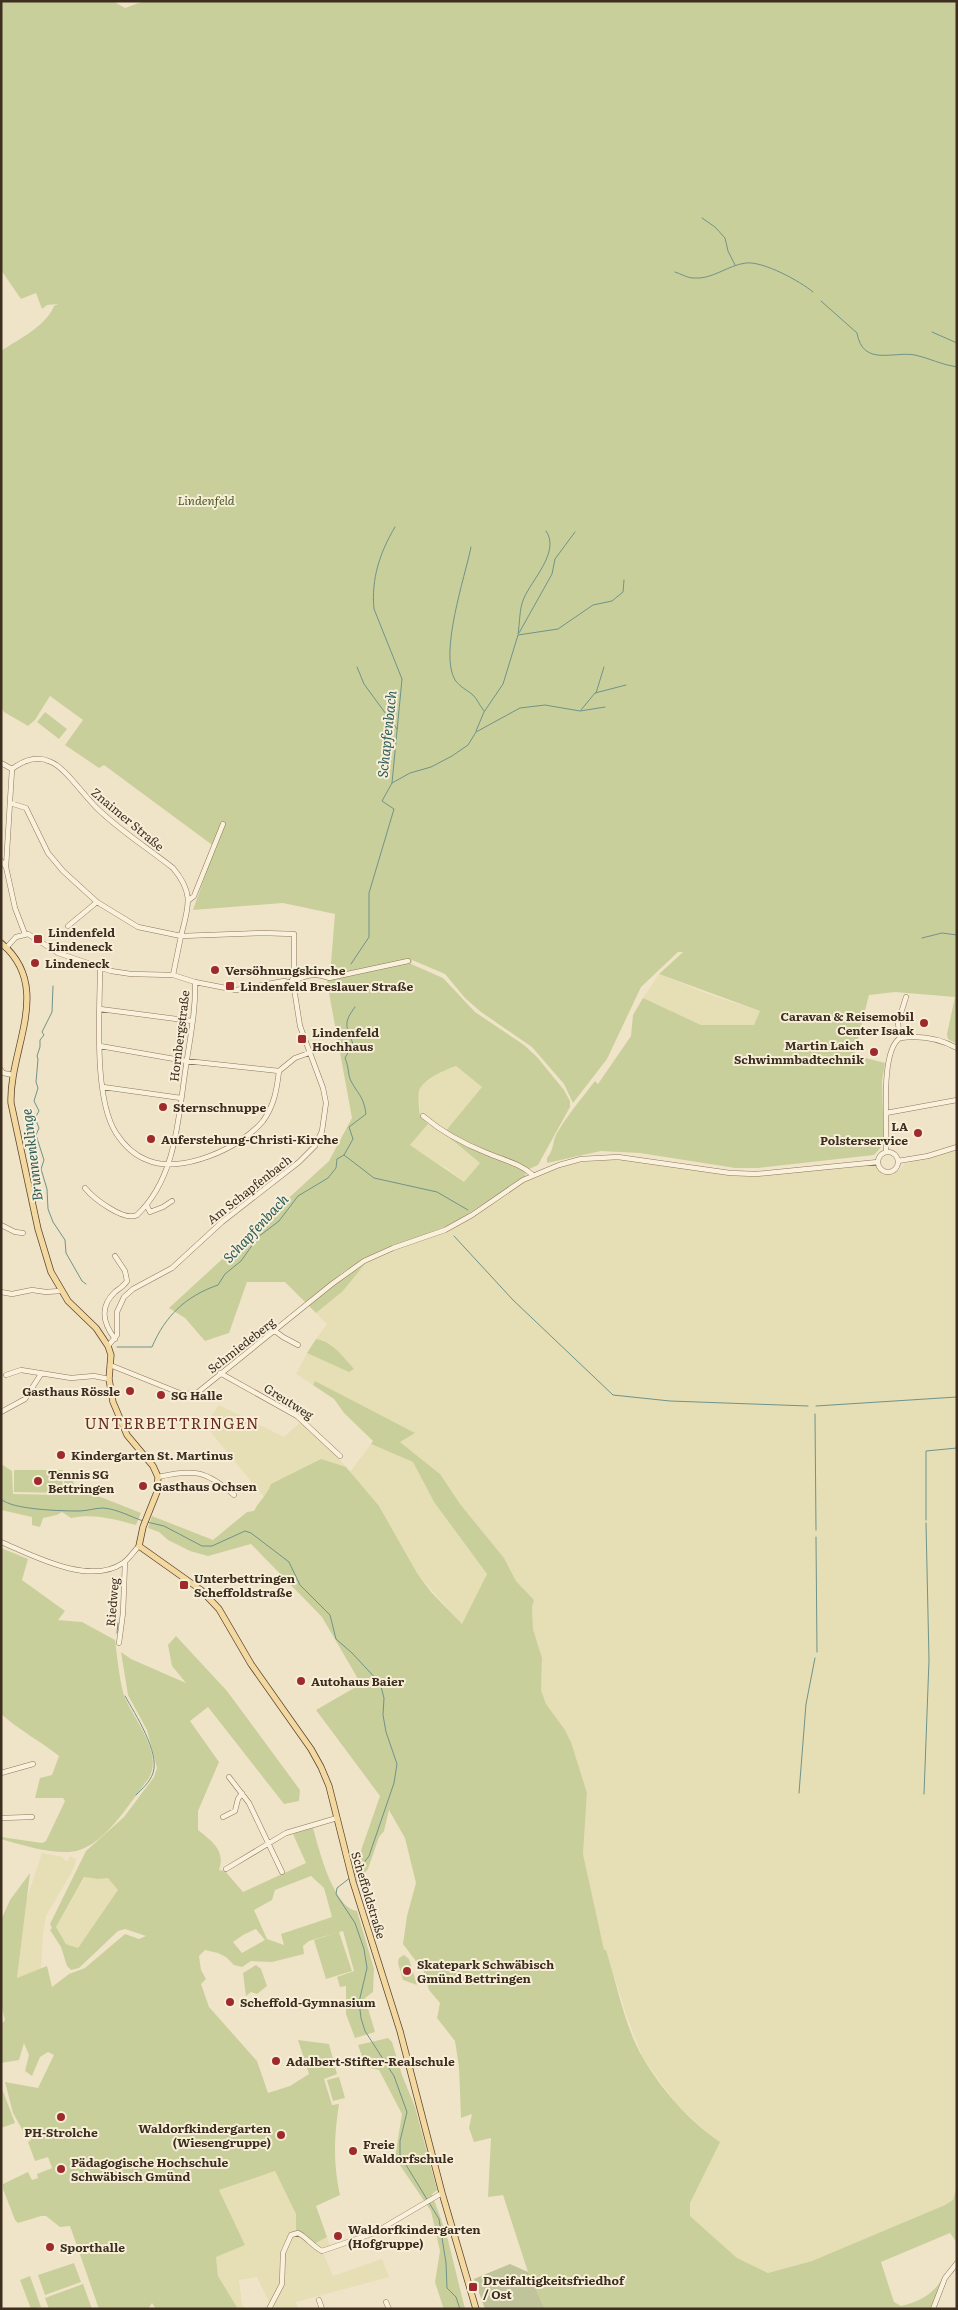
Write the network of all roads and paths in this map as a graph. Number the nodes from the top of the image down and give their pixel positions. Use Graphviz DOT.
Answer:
graph roads {
  1 [pos="1,762"];
  2 [pos="12,769"];
  3 [pos="10,804"];
  4 [pos="223,824"];
  5 [pos="1,861"];
  6 [pos="6,867"];
  7 [pos="189,900"];
  8 [pos="97,902"];
  9 [pos="68,926"];
  10 [pos="25,934"];
  11 [pos="181,936"];
  12 [pos="4,946"];
  13 [pos="408,961"];
  14 [pos="100,968"];
  15 [pos="173,975"];
  16 [pos="195,982"];
  17 [pos="291,984"];
  18 [pos="906,997"];
  19 [pos="100,1009"];
  20 [pos="192,1021"];
  21 [pos="900,1038"];
  22 [pos="100,1046"];
  23 [pos="957,1048"];
  24 [pos="309,1053"];
  25 [pos="186,1061"];
  26 [pos="1,1070"];
  27 [pos="279,1071"];
  28 [pos="13,1075"];
  29 [pos="103,1087"];
  30 [pos="181,1098"];
  31 [pos="957,1100"];
  32 [pos="886,1113"];
  33 [pos="423,1116"];
  34 [pos="957,1147"];
  35 [pos="886,1152"];
  36 [pos="898,1161"];
  37 [pos="878,1162"];
  38 [pos="169,1164"];
  39 [pos="533,1175"];
  40 [pos="85,1188"];
  41 [pos="172,1200"];
  42 [pos="147,1206"];
  43 [pos="1,1225"];
  44 [pos="24,1233"];
  45 [pos="115,1256"];
  46 [pos="60,1291"];
  47 [pos="1,1292"];
  48 [pos="275,1331"];
  49 [pos="115,1339"];
  50 [pos="298,1345"];
  51 [pos="108,1346"];
  52 [pos="110,1365"];
  53 [pos="220,1373"];
  54 [pos="41,1374"];
  55 [pos="6,1375"];
  56 [pos="109,1379"];
  57 [pos="1,1412"];
  58 [pos="340,1456"];
  59 [pos="158,1477"];
  60 [pos="234,1495"];
  61 [pos="1,1542"];
  62 [pos="139,1546"];
  63 [pos="125,1562"];
  64 [pos="119,1643"];
  65 [pos="33,1764"];
  66 [pos="1,1772"];
  67 [pos="229,1777"];
  68 [pos="242,1792"];
  69 [pos="32,1816"];
  70 [pos="223,1816"];
  71 [pos="1,1818"];
  72 [pos="336,1818"];
  73 [pos="268,1843"];
  74 [pos="226,1869"];
  75 [pos="282,1872"];
  76 [pos="440,2194"];
  77 [pos="957,2262"];
  78 [pos="319,2300"];
  79 [pos="386,2302"];
  80 [pos="269,2309"];
  81 [pos="322,2309"];
  82 [pos="389,2309"];
  83 [pos="476,2309"];
  84 [pos="933,2309"];
  1 -- 2 [label="street"];
  2 -- 3 [label="street"];
  2 -- 7 [label="street, Znaimer Straße"];
  3 -- 6 [label="street"];
  3 -- 8 [label="street"];
  4 -- 7 [label="street"];
  5 -- 6 [label="street"];
  6 -- 10 [label="street"];
  7 -- 11 [label="street"];
  8 -- 9 [label="street"];
  8 -- 11 [label="street"];
  10 -- 12 [label="street"];
  10 -- 14 [label="street"];
  11 -- 15 [label="street"];
  11 -- 17 [label="street"];
  12 -- 28 [label="main road"];
  13 -- 17 [label="street"];
  14 -- 15 [label="street"];
  14 -- 19 [label="street"];
  15 -- 16 [label="street"];
  16 -- 17 [label="street"];
  16 -- 20 [label="street, Hornbergstraße"];
  17 -- 24 [label="street, Am Schapfenbach"];
  18 -- 21 [label="street"];
  19 -- 20 [label="street"];
  19 -- 22 [label="street"];
  20 -- 25 [label="street, Hornbergstraße"];
  21 -- 23 [label="street"];
  21 -- 32 [label="street"];
  22 -- 25 [label="street"];
  22 -- 29 [label="street"];
  24 -- 27 [label="street"];
  24 -- 49 [label="street, Am Schapfenbach"];
  25 -- 27 [label="street"];
  25 -- 30 [label="street, Hornbergstraße"];
  26 -- 28 [label="street"];
  27 -- 38 [label="street"];
  28 -- 46 [label="main road"];
  29 -- 30 [label="street"];
  29 -- 38 [label="street"];
  30 -- 38 [label="street, Hornbergstraße"];
  31 -- 32 [label="street"];
  32 -- 35 [label="street"];
  33 -- 39 [label="street"];
  34 -- 36 [label="street"];
  35 -- 36 [label="street"];
  35 -- 37 [label="street"];
  36 -- 37 [label="street"];
  37 -- 39 [label="street, Schmiedeberg"];
  38 -- 42 [label="street, Hornbergstraße"];
  39 -- 48 [label="street, Schmiedeberg"];
  40 -- 42 [label="street"];
  41 -- 42 [label="street"];
  43 -- 44 [label="street"];
  45 -- 49 [label="street"];
  46 -- 47 [label="street"];
  46 -- 51 [label="main road"];
  48 -- 50 [label="street"];
  48 -- 53 [label="street, Schmiedeberg"];
  49 -- 51 [label="street"];
  51 -- 52 [label="main road"];
  52 -- 53 [label="street, Schmiedeberg"];
  52 -- 56 [label="main road"];
  53 -- 58 [label="street, Greutweg"];
  54 -- 55 [label="street"];
  54 -- 56 [label="street"];
  54 -- 57 [label="street"];
  56 -- 59 [label="main road"];
  59 -- 60 [label="street"];
  59 -- 62 [label="main road"];
  61 -- 63 [label="street"];
  62 -- 63 [label="street"];
  62 -- 72 [label="main road, Scheffoldstraße"];
  63 -- 64 [label="street, Riedweg"];
  65 -- 66 [label="street"];
  67 -- 68 [label="street"];
  68 -- 70 [label="street"];
  68 -- 73 [label="street"];
  69 -- 71 [label="street"];
  72 -- 73 [label="street"];
  72 -- 76 [label="main road, Scheffoldstraße"];
  73 -- 74 [label="street"];
  73 -- 75 [label="street"];
  76 -- 80 [label="street"];
  76 -- 83 [label="main road, Scheffoldstraße"];
  77 -- 84 [label="street"];
  78 -- 81 [label="street"];
  79 -- 82 [label="street"];
}
